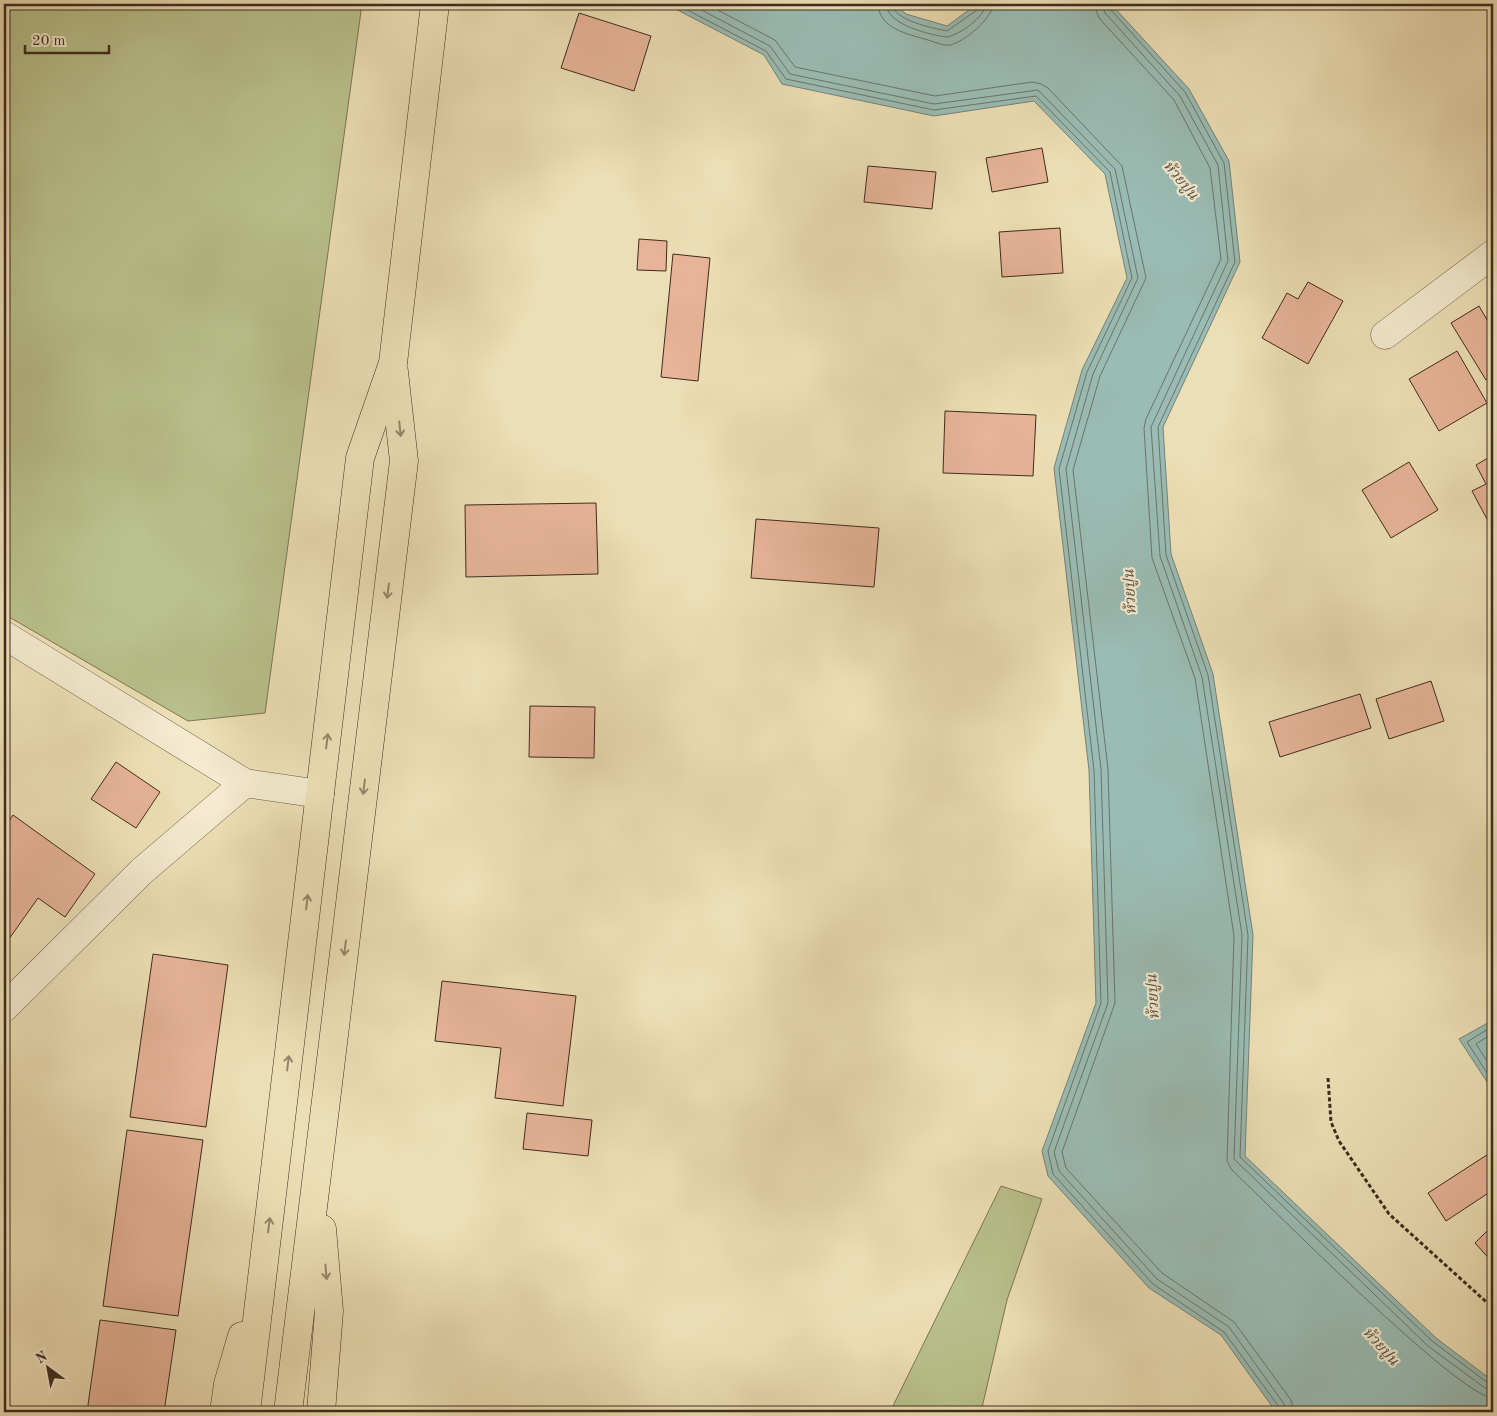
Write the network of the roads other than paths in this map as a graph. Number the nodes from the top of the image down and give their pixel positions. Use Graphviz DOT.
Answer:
graph roads {
  1 [pos="435,4"];
  2 [pos="1493,254"];
  3 [pos="1385,335"];
  4 [pos="393,363"];
  5 [pos="4,635"];
  6 [pos="245,782"];
  7 [pos="320,794"];
  8 [pos="9,995"];
  9 [pos="318,1171"];
  10 [pos="264,1264"];
  11 [pos="224,1412"];
  12 [pos="246,1412"];
  13 [pos="288,1412"];
  14 [pos="320,1412"];
  1 -- 4 [label="main road"];
  2 -- 3 [label="street"];
  7 -- 4 [label="main road, one-way"];
  4 -- 9 [label="main road, one-way"];
  5 -- 6 [label="street"];
  6 -- 7 [label="street"];
  6 -- 8 [label="street"];
  10 -- 7 [label="main road, one-way"];
  9 -- 13 [label="main road"];
  9 -- 14 [label="main road, one-way"];
  10 -- 11 [label="main road"];
  10 -- 12 [label="main road"];
}
